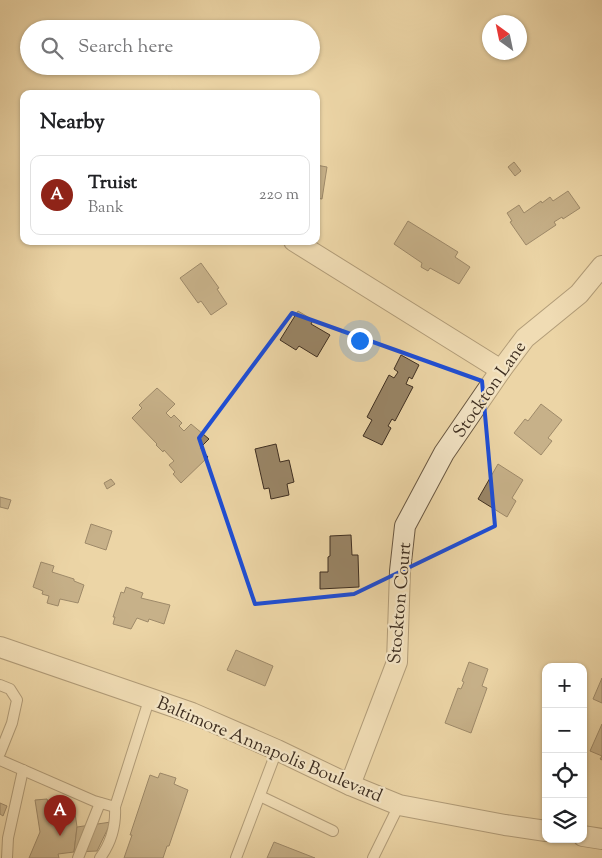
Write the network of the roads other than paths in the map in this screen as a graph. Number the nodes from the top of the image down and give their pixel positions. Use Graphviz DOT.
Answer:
graph roads {
  1 [pos="300,245"];
  2 [pos="602,266"];
  3 [pos="501,370"];
  4 [pos="444,453"];
  5 [pos="0,647"];
  6 [pos="0,685"];
  7 [pos="150,697"];
  8 [pos="277,750"];
  9 [pos="0,753"];
  10 [pos="0,760"];
  11 [pos="23,770"];
  12 [pos="350,785"];
  13 [pos="260,796"];
  14 [pos="100,803"];
  15 [pos="399,805"];
  16 [pos="115,807"];
  17 [pos="542,830"];
  18 [pos="333,831"];
  19 [pos="587,837"];
  20 [pos="602,839"];
  21 [pos="8,858"];
  22 [pos="78,858"];
  23 [pos="100,858"];
  24 [pos="236,858"];
  25 [pos="373,858"];
  1 -- 3 [label="street"];
  2 -- 3 [label="street, Stockton Lane"];
  3 -- 4 [label="street, Stockton Lane"];
  4 -- 12 [label="street, Stockton Court"];
  5 -- 7 [label="street, Baltimore Annapolis Boulevard"];
  6 -- 9 [label="lane"];
  7 -- 8 [label="street, Baltimore Annapolis Boulevard"];
  7 -- 16 [label="lane"];
  8 -- 12 [label="street, Baltimore Annapolis Boulevard"];
  8 -- 13 [label="lane"];
  10 -- 11 [label="lane"];
  11 -- 14 [label="lane"];
  11 -- 21 [label="lane"];
  12 -- 15 [label="street, Baltimore Annapolis Boulevard"];
  13 -- 18 [label="lane"];
  13 -- 24 [label="lane"];
  14 -- 16 [label="lane"];
  14 -- 22 [label="lane"];
  15 -- 17 [label="street, Baltimore Annapolis Boulevard"];
  15 -- 25 [label="lane"];
  16 -- 23 [label="lane"];
  19 -- 20 [label="street"];
}
